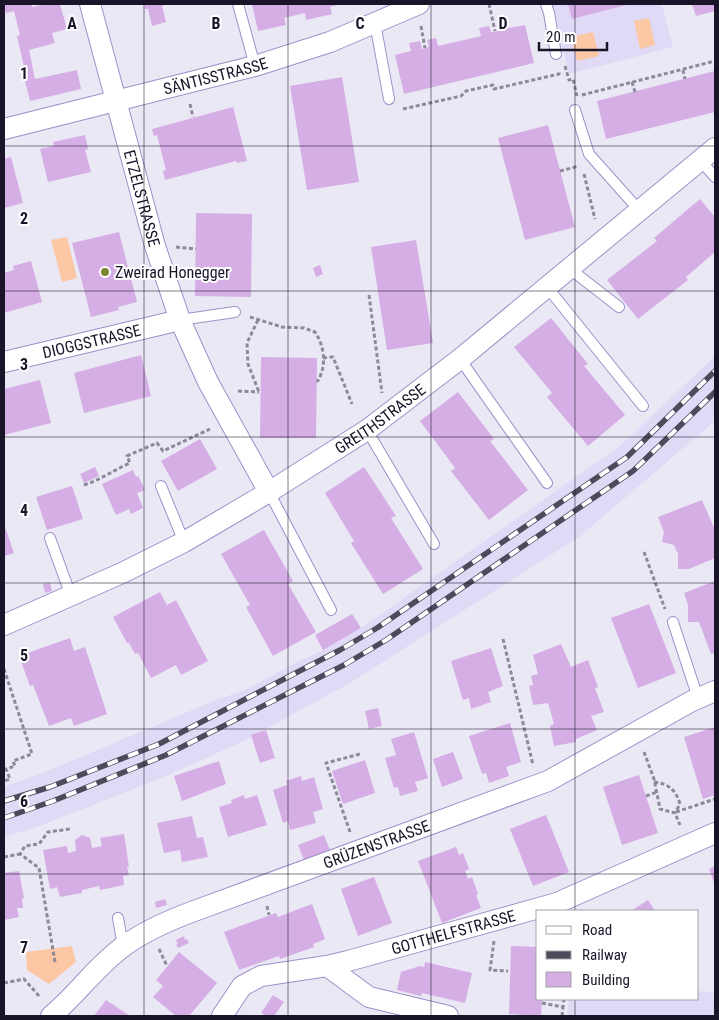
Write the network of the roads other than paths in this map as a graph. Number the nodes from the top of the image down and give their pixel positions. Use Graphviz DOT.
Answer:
graph roads {
  1 [pos="90,4"];
  2 [pos="238,4"];
  3 [pos="419,4"];
  4 [pos="546,4"];
  5 [pos="375,23"];
  6 [pos="557,56"];
  7 [pos="255,66"];
  8 [pos="389,99"];
  9 [pos="116,102"];
  10 [pos="575,110"];
  11 [pos="4,129"];
  12 [pos="708,154"];
  13 [pos="715,177"];
  14 [pos="638,210"];
  15 [pos="570,270"];
  16 [pos="547,287"];
  17 [pos="619,307"];
  18 [pos="235,312"];
  19 [pos="180,320"];
  20 [pos="460,359"];
  21 [pos="4,362"];
  22 [pos="643,406"];
  23 [pos="367,430"];
  24 [pos="547,483"];
  25 [pos="161,486"];
  26 [pos="270,492"];
  27 [pos="50,538"];
  28 [pos="184,542"];
  29 [pos="434,544"];
  30 [pos="71,596"];
  31 [pos="331,610"];
  32 [pos="673,622"];
  33 [pos="4,625"];
  34 [pos="707,694"];
  35 [pos="715,833"];
  36 [pos="118,918"];
  37 [pos="123,946"];
  38 [pos="326,966"];
  39 [pos="48,1009"];
  40 [pos="222,1016"];
  41 [pos="448,1016"];
  1 -- 9 [label="street, ETZELSTRASSE"];
  2 -- 7 [label="lane"];
  3 -- 5 [label="street, SÄNTISSTRASSE"];
  4 -- 6 [label="lane"];
  5 -- 7 [label="street, SÄNTISSTRASSE"];
  5 -- 8 [label="lane"];
  7 -- 9 [label="street, SÄNTISSTRASSE"];
  9 -- 11 [label="street, SÄNTISSTRASSE"];
  9 -- 19 [label="street, ETZELSTRASSE"];
  10 -- 14 [label="lane"];
  12 -- 13 [label="lane"];
  12 -- 14 [label="street, GREITHSTRASSE"];
  14 -- 15 [label="street, GREITHSTRASSE"];
  15 -- 16 [label="street, GREITHSTRASSE"];
  15 -- 17 [label="lane"];
  16 -- 20 [label="street, GREITHSTRASSE"];
  16 -- 22 [label="lane"];
  18 -- 19 [label="lane"];
  19 -- 21 [label="street, DIOGGSTRASSE"];
  19 -- 26 [label="street, ETZELSTRASSE"];
  20 -- 23 [label="street, GREITHSTRASSE"];
  20 -- 24 [label="lane"];
  23 -- 26 [label="street, GREITHSTRASSE"];
  23 -- 29 [label="lane"];
  25 -- 28 [label="lane"];
  26 -- 28 [label="street, GREITHSTRASSE"];
  26 -- 31 [label="lane"];
  27 -- 30 [label="lane"];
  28 -- 30 [label="street, GREITHSTRASSE"];
  30 -- 33 [label="street, GREITHSTRASSE"];
  32 -- 34 [label="lane"];
  34 -- 37 [label="street, GRÜZENSTRASSE"];
  35 -- 38 [label="street, GOTTHELFSTRASSE"];
  36 -- 37 [label="lane"];
  37 -- 39 [label="street, GRÜZENSTRASSE"];
  38 -- 40 [label="street, GOTTHELFSTRASSE"];
  38 -- 41 [label="street"];
}
